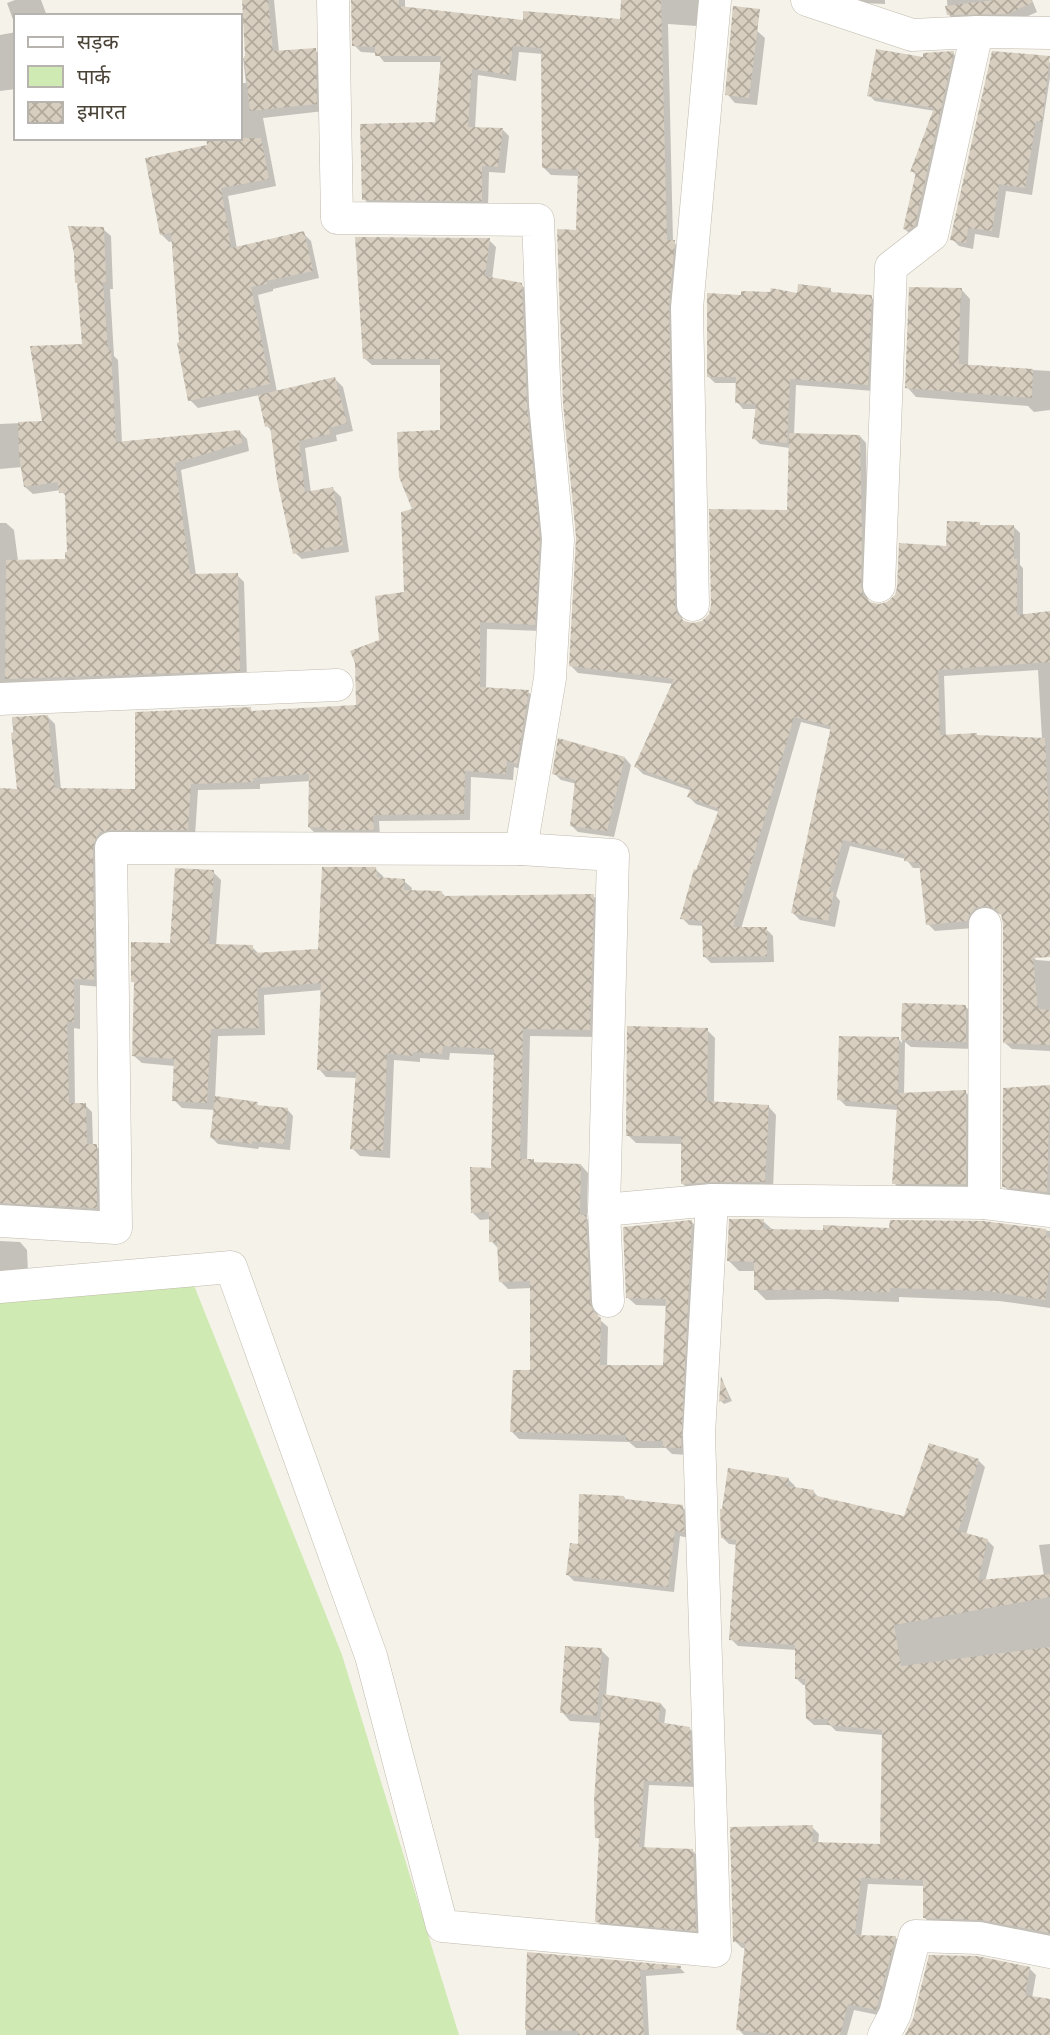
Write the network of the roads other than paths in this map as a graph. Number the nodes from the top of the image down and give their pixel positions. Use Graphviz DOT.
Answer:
graph roads {
  1 [pos="333,0"];
  2 [pos="715,0"];
  3 [pos="807,0"];
  4 [pos="977,32"];
  5 [pos="1050,33"];
  6 [pos="879,586"];
  7 [pos="693,605"];
  8 [pos="337,685"];
  9 [pos="0,699"];
  10 [pos="522,849"];
  11 [pos="985,924"];
  12 [pos="712,1200"];
  13 [pos="984,1203"];
  14 [pos="604,1210"];
  15 [pos="1050,1211"];
  16 [pos="0,1221"];
  17 [pos="0,1287"];
  18 [pos="608,1301"];
  19 [pos="1050,1952"];
  20 [pos="884,2035"];
  1 -- 10 [label="street"];
  2 -- 7 [label="street"];
  3 -- 4 [label="street"];
  4 -- 5 [label="street"];
  4 -- 6 [label="street"];
  8 -- 9 [label="street"];
  10 -- 14 [label="street"];
  10 -- 16 [label="street"];
  11 -- 13 [label="street"];
  12 -- 13 [label="street"];
  12 -- 14 [label="street"];
  12 -- 17 [label="street"];
  13 -- 15 [label="street"];
  14 -- 18 [label="street"];
  19 -- 20 [label="street"];
}
